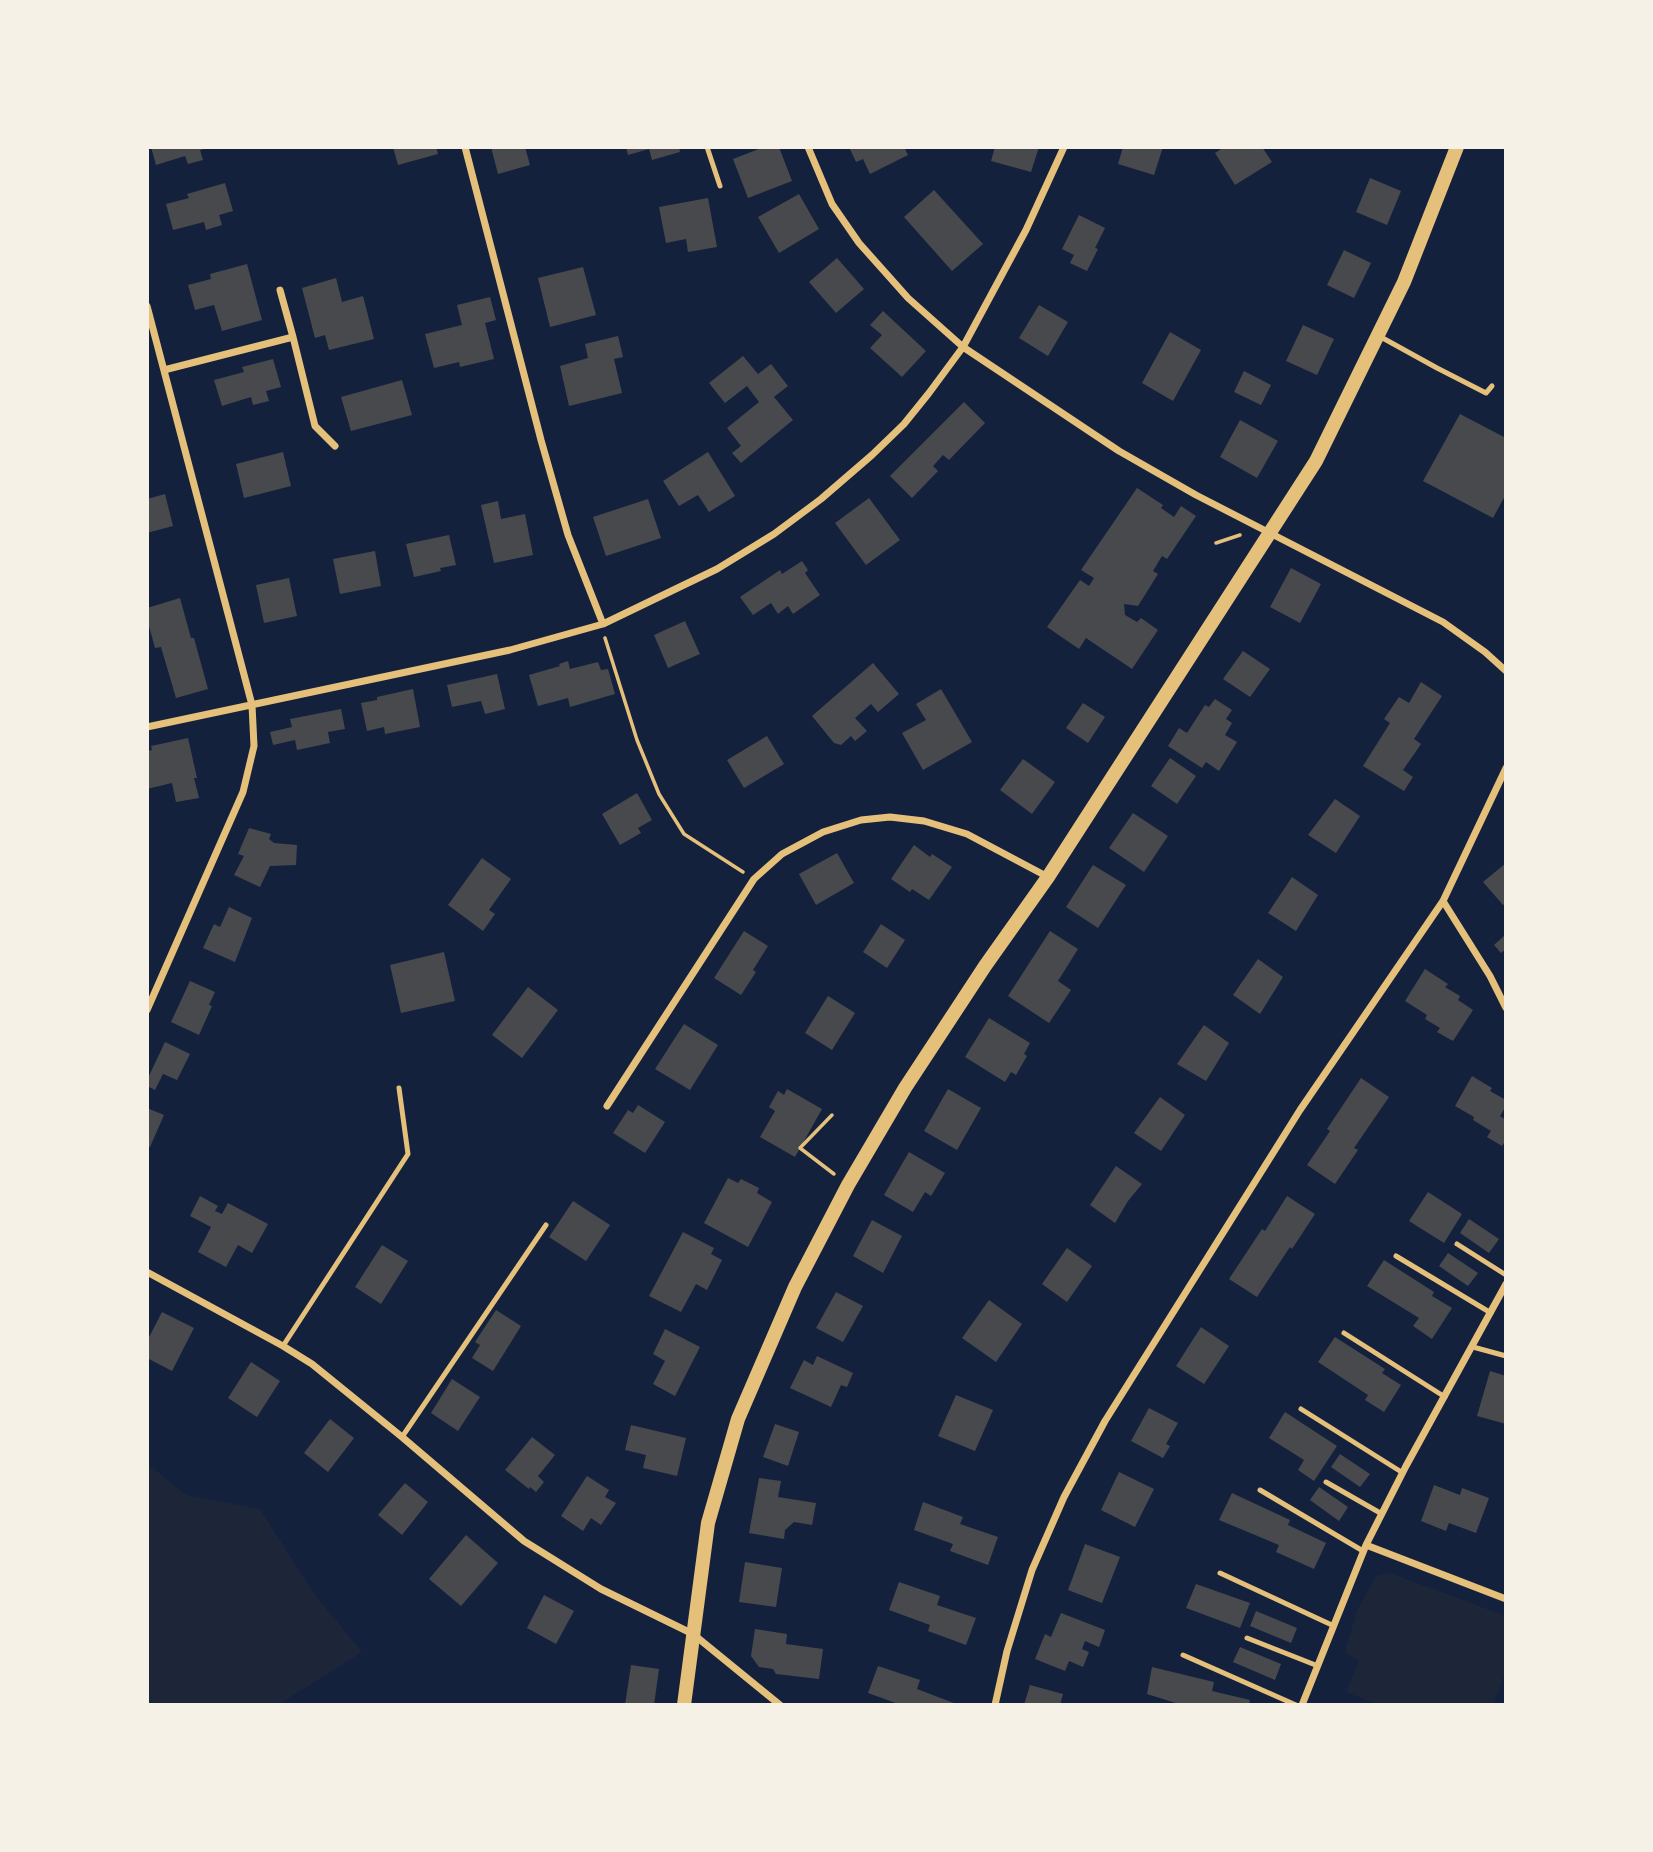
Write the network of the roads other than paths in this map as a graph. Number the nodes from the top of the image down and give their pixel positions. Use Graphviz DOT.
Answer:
graph roads {
  1 [pos="465,147"];
  2 [pos="707,147"];
  3 [pos="808,147"];
  4 [pos="1064,147"];
  5 [pos="1457,147"];
  6 [pos="720,186"];
  7 [pos="280,290"];
  8 [pos="147,306"];
  9 [pos="1378,335"];
  10 [pos="293,337"];
  11 [pos="963,347"];
  12 [pos="164,370"];
  13 [pos="1492,386"];
  14 [pos="335,446"];
  15 [pos="1267,530"];
  16 [pos="603,624"];
  17 [pos="1506,671"];
  18 [pos="252,705"];
  19 [pos="147,727"];
  20 [pos="1506,768"];
  21 [pos="1048,877"];
  22 [pos="1443,901"];
  23 [pos="1506,1008"];
  24 [pos="147,1010"];
  25 [pos="399,1088"];
  26 [pos="607,1106"];
  27 [pos="546,1225"];
  28 [pos="1457,1244"];
  29 [pos="1396,1256"];
  30 [pos="147,1272"];
  31 [pos="1506,1275"];
  32 [pos="1506,1284"];
  33 [pos="1491,1314"];
  34 [pos="1344,1333"];
  35 [pos="283,1346"];
  36 [pos="1473,1347"];
  37 [pos="1506,1356"];
  38 [pos="1445,1397"];
  39 [pos="1301,1409"];
  40 [pos="402,1437"];
  41 [pos="1402,1473"];
  42 [pos="1326,1482"];
  43 [pos="1260,1490"];
  44 [pos="1381,1514"];
  45 [pos="1365,1548"];
  46 [pos="1220,1573"];
  47 [pos="1506,1599"];
  48 [pos="1334,1626"];
  49 [pos="693,1634"];
  50 [pos="1247,1638"];
  51 [pos="1183,1656"];
  52 [pos="1318,1666"];
  53 [pos="684,1705"];
  54 [pos="780,1705"];
  55 [pos="995,1705"];
  56 [pos="1296,1705"];
  57 [pos="1302,1705"];
  1 -- 16 [label="street"];
  2 -- 6 [label="lane"];
  3 -- 11 [label="street"];
  4 -- 11 [label="street"];
  5 -- 9 [label="main road"];
  7 -- 10 [label="street"];
  8 -- 12 [label="street"];
  9 -- 13 [label="lane"];
  9 -- 15 [label="main road"];
  10 -- 12 [label="street"];
  10 -- 14 [label="street"];
  11 -- 15 [label="street"];
  11 -- 16 [label="street"];
  12 -- 18 [label="street"];
  15 -- 17 [label="street"];
  15 -- 21 [label="main road"];
  16 -- 18 [label="street"];
  18 -- 19 [label="street"];
  18 -- 24 [label="street"];
  20 -- 22 [label="street"];
  21 -- 26 [label="street"];
  21 -- 49 [label="main road"];
  22 -- 23 [label="street"];
  22 -- 55 [label="street"];
  25 -- 35 [label="lane"];
  27 -- 40 [label="lane"];
  28 -- 31 [label="lane"];
  29 -- 33 [label="lane"];
  30 -- 35 [label="street"];
  32 -- 33 [label="street"];
  33 -- 36 [label="street"];
  34 -- 38 [label="lane"];
  35 -- 40 [label="street"];
  36 -- 37 [label="lane"];
  36 -- 38 [label="street"];
  38 -- 41 [label="street"];
  39 -- 41 [label="lane"];
  40 -- 49 [label="street"];
  41 -- 44 [label="street"];
  42 -- 44 [label="lane"];
  43 -- 45 [label="lane"];
  44 -- 45 [label="street"];
  45 -- 47 [label="street"];
  45 -- 48 [label="street"];
  46 -- 48 [label="lane"];
  48 -- 52 [label="street"];
  49 -- 53 [label="main road"];
  49 -- 54 [label="street"];
  50 -- 52 [label="lane"];
  51 -- 56 [label="lane"];
  52 -- 57 [label="street"];
}
